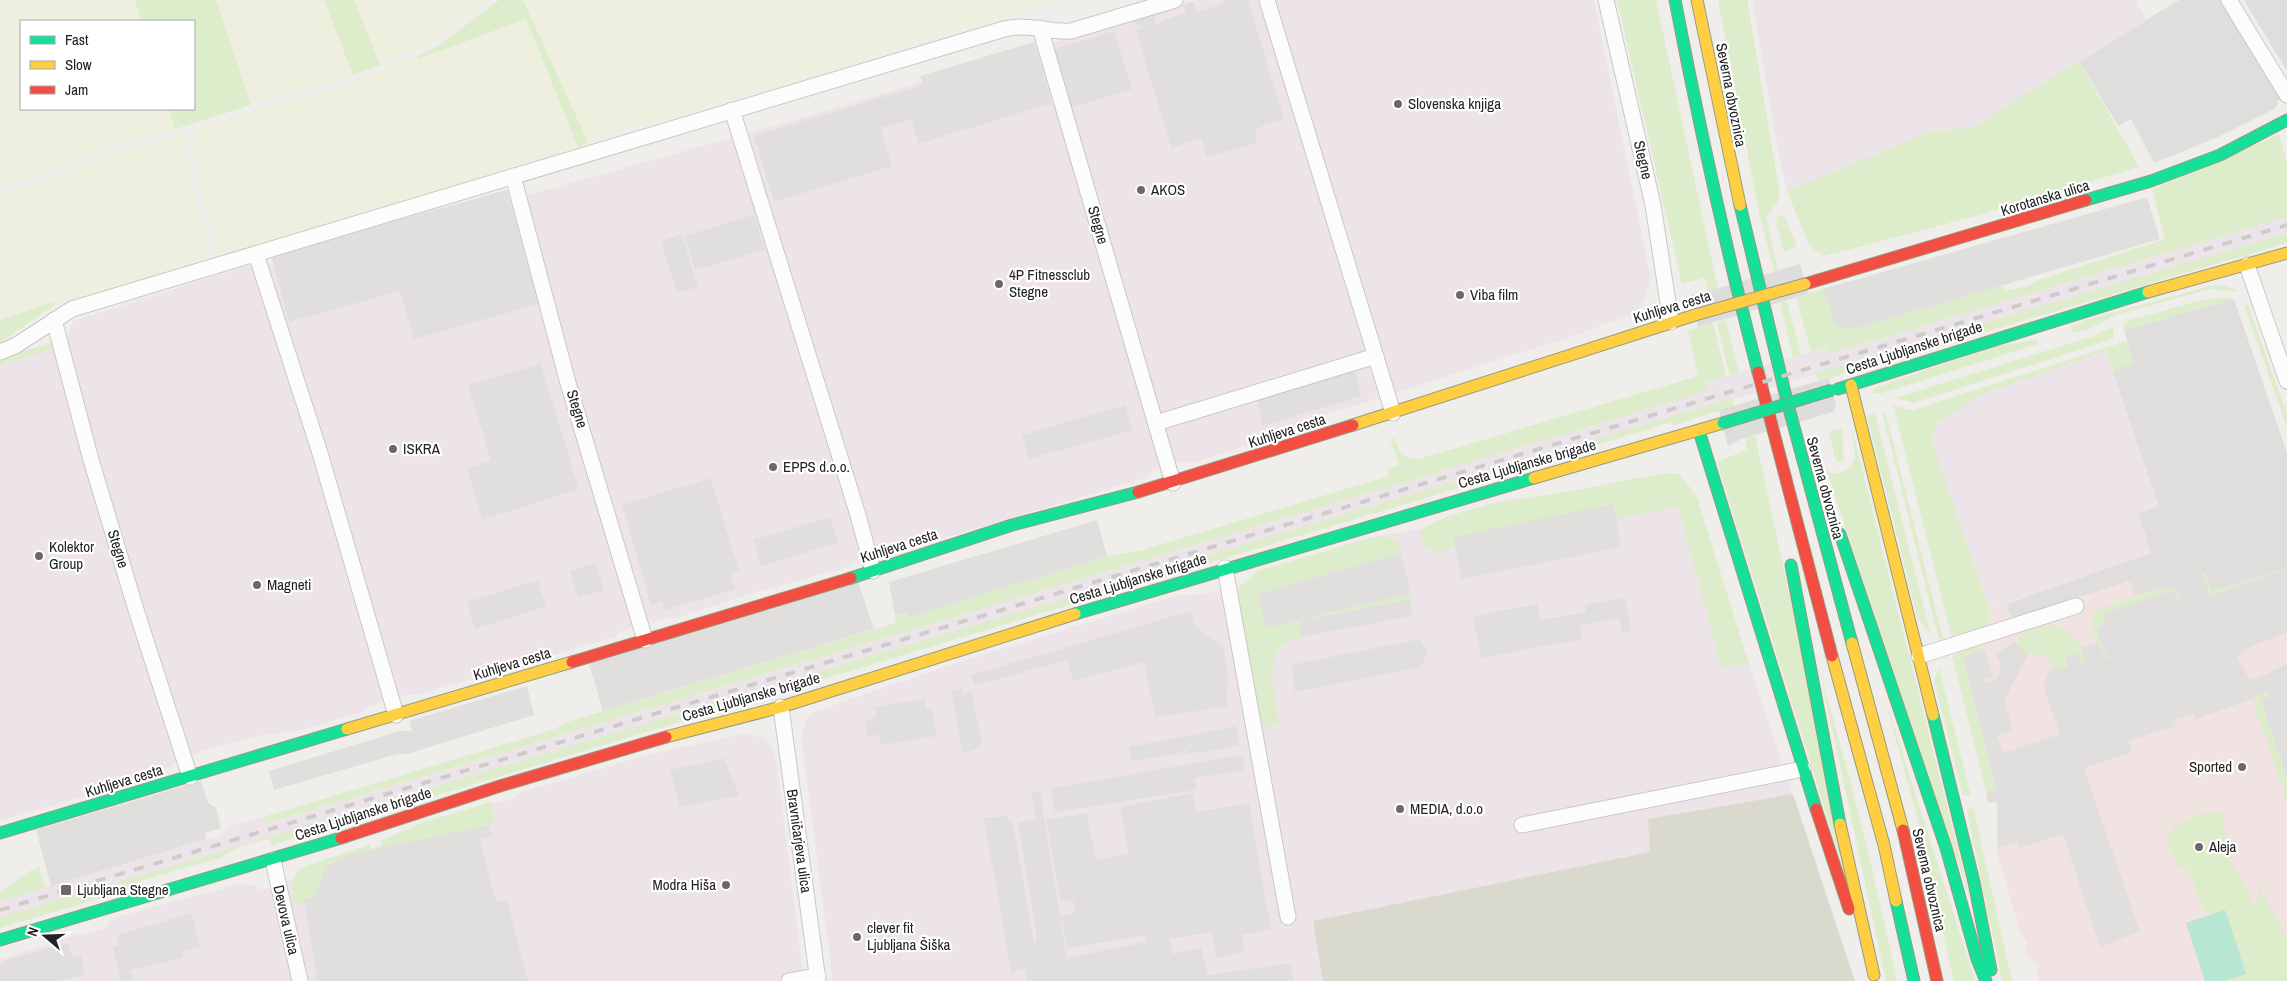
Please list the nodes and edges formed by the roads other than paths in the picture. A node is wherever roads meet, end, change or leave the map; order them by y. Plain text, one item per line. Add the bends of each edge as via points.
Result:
1 (1175, 0) edge
2 (1267, 0) edge
3 (1606, 0) edge
4 (1675, 0) edge
5 (1697, 0) edge
6 (2229, 0) edge
7 (1040, 28) junction
8 (2287, 95) edge
9 (732, 110) junction
10 (2287, 120) edge
11 (513, 176) junction
12 (2287, 253) edge
13 (256, 254) junction
14 (2247, 265) junction
15 (1805, 284) joint
16 (54, 320) junction
17 (1671, 322) junction
18 (0, 352) edge
19 (1376, 356) junction
20 (2287, 381) edge
21 (1851, 385) junction
22 (1393, 413) junction
23 (1156, 423) junction
24 (1699, 431) junction
25 (1797, 440) junction
26 (1776, 442) junction
27 (1821, 478) dead end
28 (1774, 481) dead end
29 (1173, 483) junction
30 (1836, 523) dead end
31 (1790, 558) dead end
32 (1225, 568) junction
33 (873, 571) junction
34 (2076, 606) dead end
35 (645, 640) junction
36 (1919, 656) junction
37 (781, 706) junction
38 (396, 714) junction
39 (1803, 770) junction
40 (190, 777) junction
41 (1522, 824) dead end
42 (0, 833) edge
43 (272, 860) junction
44 (1288, 917) dead end
45 (0, 940) edge
46 (818, 978) edge
47 (300, 981) edge
48 (789, 981) edge
49 (1914, 981) edge
50 (1937, 981) edge
51 (1986, 981) edge
52 (1992, 981) edge

1 - 7 street via 1071,31
2 - 19 street
3 - 17 street, Stegne via 1654,205
4 - 26 main road via 1732,273
5 - 25 main road, Severna obvoznica via 1741,213
6 - 8 street
7 - 9 street via 1024,25 1004,29
7 - 23 street, Stegne
9 - 11 street
9 - 33 street
10 - 15 main road, Korotanska ulica via 2220,154 2151,181
11 - 13 street
11 - 35 street, Stegne via 568,383
12 - 14 main road, Cesta Ljubljanske brigade
13 - 16 street via 72,309
13 - 38 street via 320,453
14 - 20 street
14 - 21 main road, Cesta Ljubljanske brigade via 1994,338
15 - 17 main road, Kuhljeva cesta, bridge
16 - 18 street
16 - 40 street, Stegne via 91,460
17 - 22 main road, Kuhljeva cesta
19 - 22 street
19 - 23 street
21 - 24 main road, Cesta Ljubljanske brigade, bridge
21 - 36 main road
22 - 29 main road, Kuhljeva cesta
23 - 29 street, Stegne
24 - 32 main road, Cesta Ljubljanske brigade
24 - 39 main road
25 - 27 main road
25 - 50 main road, Severna obvoznica via 1879,737
26 - 28 main road
26 - 49 main road via 1884,845
29 - 33 main road, Kuhljeva cesta via 1012,525
30 - 51 main road via 1946,848
31 - 39 main road via 1830,777 1874,975 1829,853
32 - 37 main road, Cesta Ljubljanske brigade
32 - 44 street
33 - 35 main road, Kuhljeva cesta
34 - 36 street
35 - 38 main road, Kuhljeva cesta
36 - 52 main road via 1974,882
37 - 43 main road, Cesta Ljubljanske brigade via 500,786
37 - 46 street, Bravničarjeva ulica
38 - 40 main road, Kuhljeva cesta
39 - 41 street
40 - 42 main road, Kuhljeva cesta
43 - 45 main road, Cesta Ljubljanske brigade
43 - 47 street, Devova ulica
46 - 48 street, Bravničarjeva ulica

